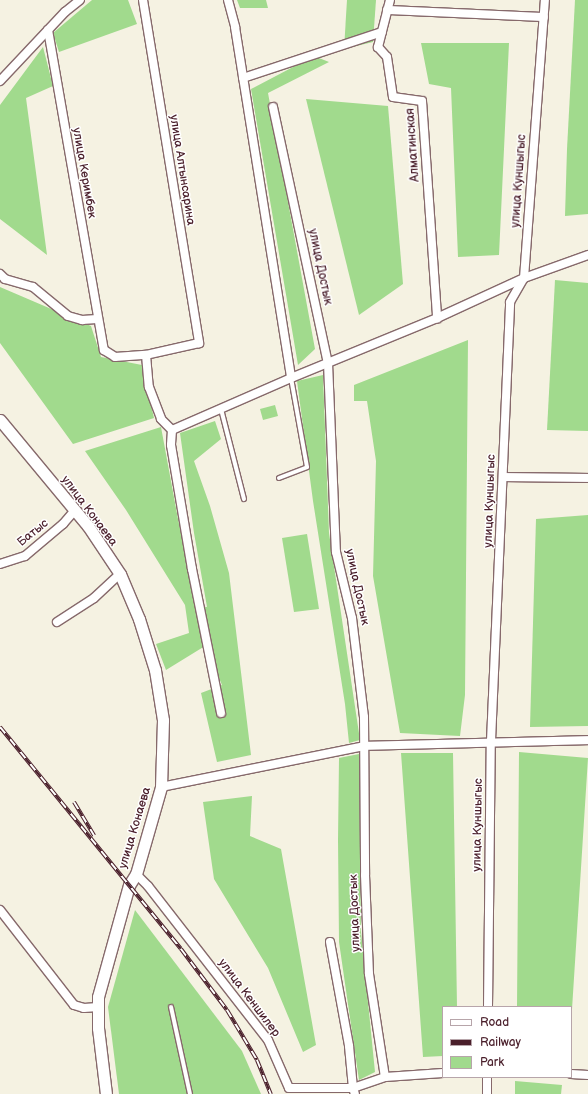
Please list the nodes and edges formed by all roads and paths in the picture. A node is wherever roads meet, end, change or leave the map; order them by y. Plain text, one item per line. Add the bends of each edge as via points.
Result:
1 (80, 0) edge
2 (143, 0) edge
3 (228, 0) edge
4 (390, 0) edge
5 (546, 0) edge
6 (387, 10) junction
7 (544, 17) junction
8 (48, 30) junction
9 (382, 32) junction
10 (243, 78) junction
11 (0, 81) edge
12 (273, 107) dead end
13 (588, 255) edge
14 (0, 274) edge
15 (524, 278) junction
16 (437, 318) junction
17 (97, 319) junction
18 (199, 343) joint
19 (146, 356) junction
20 (328, 363) junction
21 (291, 378) junction
22 (221, 409) junction
23 (0, 420) edge
24 (172, 430) junction
25 (504, 477) junction
26 (279, 478) dead end
27 (588, 478) edge
28 (244, 499) dead end
29 (75, 510) junction
30 (0, 564) edge
31 (120, 574) junction
32 (57, 622) dead end
33 (221, 713) dead end
34 (588, 740) edge
35 (492, 741) junction
36 (364, 746) junction
37 (161, 787) junction
38 (136, 874) junction
39 (0, 910) edge
40 (330, 942) dead end
41 (488, 1006) edge
42 (98, 1007) junction
43 (171, 1007) dead end
44 (442, 1073) edge
45 (572, 1074) edge
46 (588, 1075) edge
47 (386, 1077) junction
48 (488, 1078) edge
49 (354, 1091) edge
50 (106, 1094) edge
51 (190, 1094) edge
52 (487, 1094) edge

1 - 8 street
2 - 18 street, улица Алтынсарина
3 - 10 street
4 - 6 street, Алматинская
5 - 7 street, улица Куншыгыс
6 - 7 street
6 - 9 street, Алматинская
7 - 15 street, улица Куншыгыс
8 - 11 street
8 - 17 street, улица Керимбек
9 - 10 street
9 - 16 street, Алматинская via 378,47 386,57 393,97 422,101
10 - 21 street
12 - 20 street, улица Достык
13 - 15 street
14 - 17 street via 5,279 33,287 68,316 82,320
15 - 16 street
15 - 25 street, улица Куншыгыс via 510,302
16 - 20 street
17 - 19 street, улица Керимбек via 104,350 115,357
18 - 19 street, улица Керимбек
19 - 24 street via 149,387 162,419
20 - 21 street
20 - 36 street, улица Достык via 336,552 352,618 364,717
21 - 22 street
21 - 26 lane via 307,467
22 - 24 street
22 - 28 lane
23 - 29 main road, улица Конаева
24 - 33 street via 171,445 192,569
25 - 27 street
25 - 35 street, улица Куншыгыс
29 - 30 street, Батыс via 64,524 25,556
29 - 31 main road, улица Конаева
31 - 32 street via 94,598
31 - 37 main road, улица Конаева via 156,670 163,720
34 - 35 street
35 - 36 street
35 - 41 street, улица Куншыгыс
36 - 37 street
36 - 47 street, улица Достык via 369,974
37 - 38 main road, улица Конаева
38 - 42 main road, улица Конаева via 128,885 106,963
38 - 49 street, улица Кеншилер via 268,1040 288,1088
39 - 42 street via 74,1005 84,1008
40 - 49 street via 349,1046
42 - 50 main road, улица Конаева
43 - 51 lane
44 - 47 street
45 - 46 street
47 - 49 street
48 - 52 street

